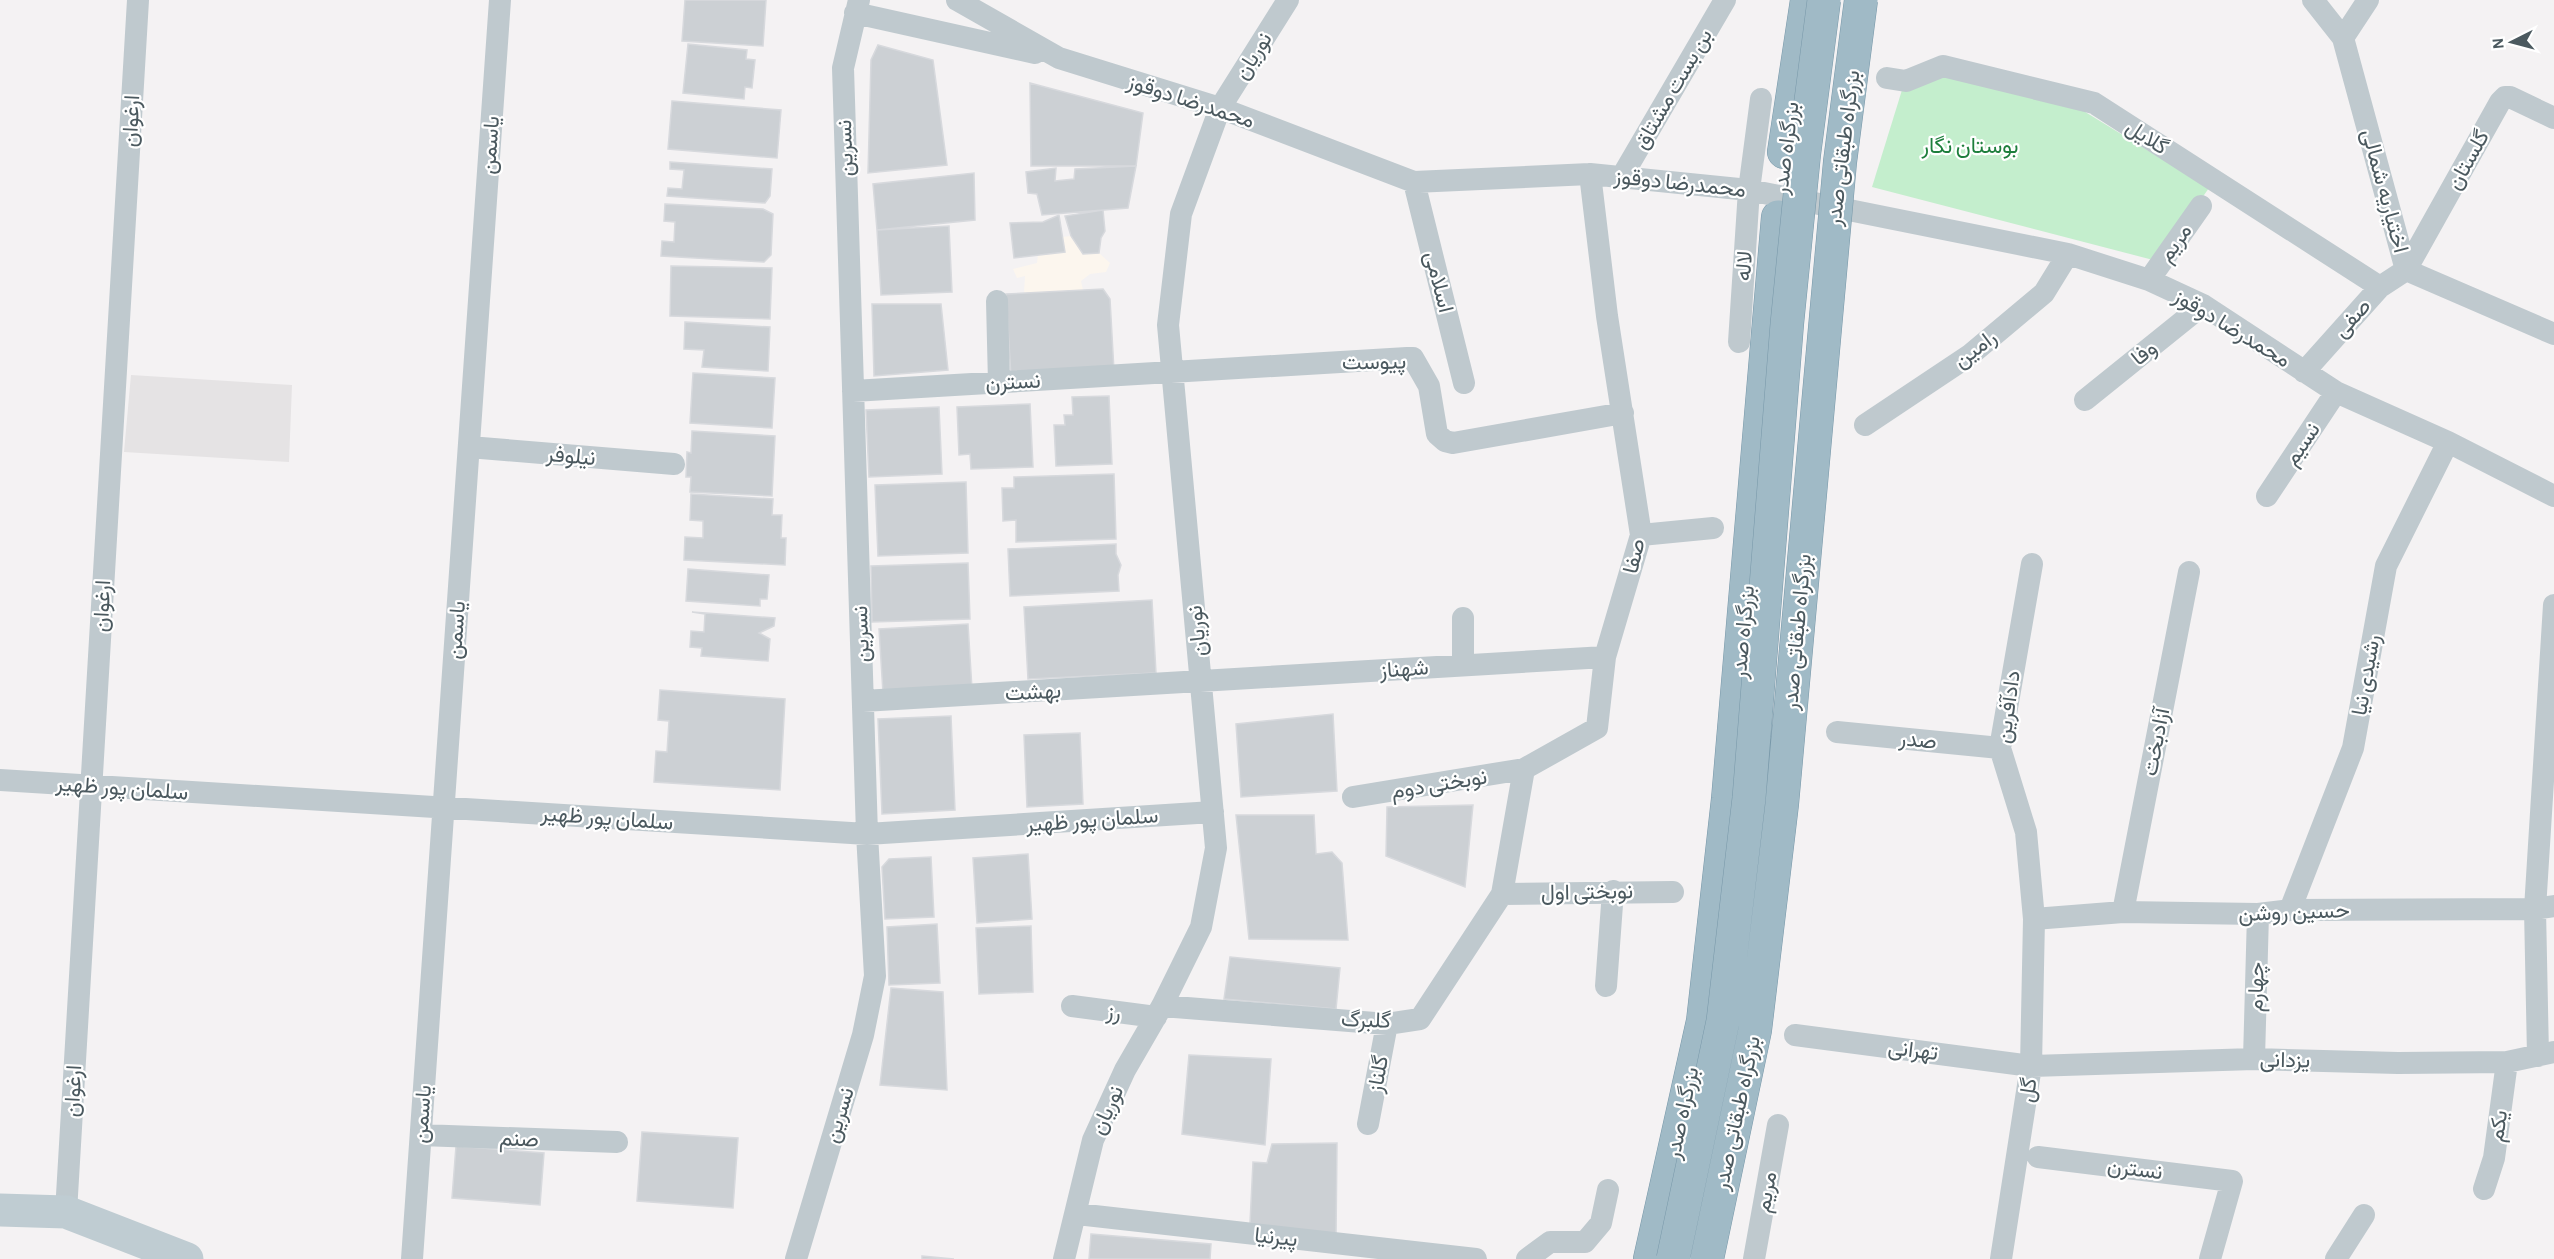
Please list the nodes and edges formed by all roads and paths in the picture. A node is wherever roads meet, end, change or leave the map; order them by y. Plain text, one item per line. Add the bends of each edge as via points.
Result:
1 (138, 0) edge
2 (500, 0) edge
3 (957, 0) edge
4 (1288, 0) edge
5 (1725, 0) edge
6 (1807, 0) edge
7 (1824, 0) edge
8 (1861, 0) edge
9 (1867, 0) edge
10 (2313, 0) edge
11 (2368, 0) edge
12 (857, 6) edge
13 (2343, 38) junction
14 (1059, 58) junction
15 (1887, 78) dead end
16 (1761, 99) dead end
17 (1220, 108) junction
18 (2554, 118) edge
19 (1590, 174) junction
20 (1622, 178) junction
21 (1414, 182) junction
22 (1749, 190) junction
23 (2201, 206) dead end
24 (2068, 254) junction
25 (2406, 270) junction
26 (2148, 280) junction
27 (2380, 287) junction
28 (996, 301) dead end
29 (2203, 305) junction
30 (2554, 334) edge
31 (1738, 342) dead end
32 (2304, 372) junction
33 (1173, 373) junction
34 (999, 382) junction
35 (1464, 382) dead end
36 (853, 391) junction
37 (2336, 392) junction
38 (2085, 400) dead end
39 (1623, 413) junction
40 (1865, 425) dead end
41 (2448, 442) junction
42 (469, 447) junction
43 (674, 464) dead end
44 (2267, 496) dead end
45 (2554, 496) edge
46 (1713, 528) dead end
47 (1641, 535) junction
48 (2032, 564) dead end
49 (2189, 572) dead end
50 (2554, 605) edge
51 (1463, 618) dead end
52 (1605, 657) junction
53 (1463, 665) junction
54 (1202, 682) junction
55 (863, 701) junction
56 (1837, 732) dead end
57 (2000, 748) junction
58 (1524, 769) junction
59 (0, 780) edge
60 (92, 786) junction
61 (1353, 797) dead end
62 (444, 808) junction
63 (1213, 812) junction
64 (867, 834) junction
65 (1613, 891) junction
66 (1673, 892) dead end
67 (1502, 894) junction
68 (2545, 907) edge
69 (2290, 910) junction
70 (2122, 912) junction
71 (2258, 914) junction
72 (2034, 919) junction
73 (1606, 986) dead end
74 (1072, 1006) dead end
75 (1159, 1012) junction
76 (1387, 1023) junction
77 (1795, 1035) dead end
78 (2546, 1054) edge
79 (2254, 1059) junction
80 (2507, 1062) junction
81 (2031, 1066) junction
82 (1368, 1124) dead end
83 (1778, 1125) dead end
84 (421, 1135) junction
85 (617, 1142) dead end
86 (2038, 1158) dead end
87 (2484, 1189) dead end
88 (1608, 1190) dead end
89 (0, 1210) edge
90 (66, 1212) junction
91 (1077, 1214) junction
92 (2364, 1215) dead end
93 (143, 1251) edge
94 (187, 1259) edge
95 (412, 1259) edge
96 (796, 1259) edge
97 (1064, 1259) edge
98 (1476, 1259) edge
99 (1527, 1259) edge
100 (1650, 1259) edge
101 (1673, 1259) edge
102 (1707, 1259) edge
103 (1712, 1259) edge
104 (1754, 1259) edge
105 (2001, 1259) edge
106 (2210, 1259) edge
107 (2336, 1259) edge

1 - 60 street, ارغوان
2 - 42 street, یاسمن
3 - 14 street, محمدرضا دوقوز
4 - 17 street, نوریان
5 - 20 street, بن بست مشتاق
6 - 100 highway, بزرگراه صدر via 1784,152 1728,799 1703,1021
7 - 101 highway, بزرگراه طبقاتی صدر, bridge via 1787,324 1749,798 1726,998
8 - 102 highway, بزرگراه طبقاتی صدر, bridge via 1839,162 1782,804 1755,1030
9 - 103 highway via 1846,162 1786,804 1759,1031
10 - 13 street, اختیاریه شمالی
11 - 13 street
12 - 14 street
12 - 36 street, نسرین via 843,68
13 - 25 street, اختیاریه شمالی
14 - 17 street, محمدرضا دوقوز
15 - 27 street, گلایل via 1906,81 1943,66 2094,103
16 - 22 street, لاله
17 - 21 street, محمدرضا دوقوز
17 - 33 street, نوریان via 1181,214 1168,325
18 - 25 street, گلستان via 2510,97 2500,102
19 - 20 street, محمدرضا دوقوز
19 - 21 street, محمدرضا دوقوز
19 - 39 street, صفا via 1606,316
20 - 22 street, محمدرضا دوقوز
21 - 35 street, اسلامی
22 - 24 street, محمدرضا دوقوز
22 - 31 street, لاله
23 - 26 street, مریم
24 - 26 street, محمدرضا دوقوز
24 - 40 street, رامین via 2044,293 1971,355
25 - 27 street, صفی
25 - 30 street, اختیاریه شمالی
26 - 29 street, محمدرضا دوقوز
27 - 32 street, صفی
28 - 34 street
29 - 32 street, محمدرضا دوقوز
29 - 38 street, وفا
32 - 37 street, محمدرضا دوقوز
33 - 34 street, نسترن
33 - 39 street, پیوست via 1413,358 1429,386 1437,434 1453,442
33 - 54 street, نوریان
34 - 36 street, نسترن
36 - 55 street, نسرین
37 - 41 street, محمدرضا دوقوز
37 - 44 street, نسیم
39 - 47 street, صفا
41 - 45 street, محمدرضا دوقوز
41 - 69 street, رشیدی نیا via 2386,566 2353,748
42 - 43 street, نیلوفر
42 - 62 street, یاسمن
46 - 47 street
47 - 52 street, صفا
48 - 57 street, دادآفرین
49 - 70 street, آزادبخت
50 - 68 street
51 - 53 street
52 - 53 street, شهناز
52 - 58 street, صفا via 1597,728
53 - 54 street, شهناز
54 - 55 street, بهشت
54 - 63 street, نوریان
55 - 64 street, نسرین
56 - 57 street, صدر
57 - 72 street, دادآفرین via 2026,832
58 - 61 street, نوبختی دوم
58 - 67 street
59 - 60 street, سلمان پور ظهیر
60 - 62 street, سلمان پور ظهیر
60 - 90 street, ارغوان
62 - 64 street, سلمان پور ظهیر
62 - 84 street, یاسمن
63 - 64 street, سلمان پور ظهیر
63 - 75 street, نوریان via 1216,848 1201,927
64 - 96 street, نسرین via 875,976 863,1035
65 - 66 street, نوبختی اول
65 - 67 street, نوبختی اول
65 - 73 street
67 - 76 street, گلبرگ via 1420,1018
68 - 69 street, حسین روشن
68 - 78 street
69 - 71 street, حسین روشن
70 - 71 street, حسین روشن
70 - 72 street, حسین روشن
71 - 79 street, چهارم
72 - 81 street, گل
74 - 75 street, رز
75 - 76 street, گلبرگ
75 - 91 street, نوریان via 1125,1070 1093,1140
76 - 82 street, گلناز
77 - 81 street, تهرانی
78 - 80 street, یزدانی
79 - 80 street, یزدانی
79 - 81 street, یزدانی
80 - 87 street, یکم via 2494,1158
81 - 105 street, گل
83 - 104 street, مریم
84 - 85 street, صنم
84 - 95 street, یاسمن
86 - 106 street, نسترن via 2232,1180
88 - 99 street via 1601,1223 1585,1242 1550,1242
89 - 90 main road
90 - 93 main road
91 - 97 street, نوریان
91 - 98 street, پیرنیا
92 - 107 street
93 - 94 main road

